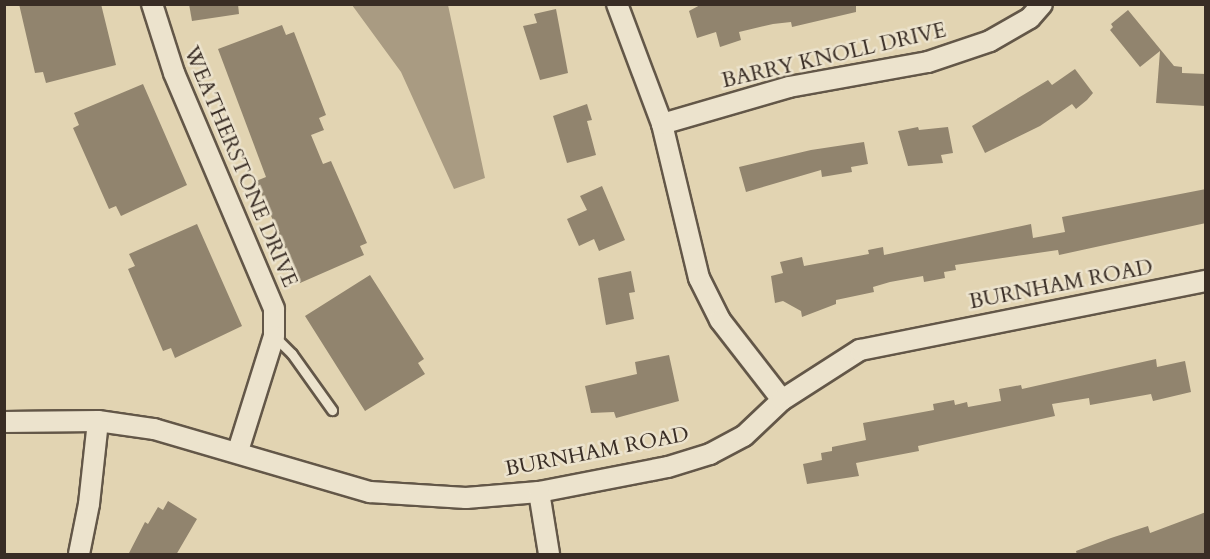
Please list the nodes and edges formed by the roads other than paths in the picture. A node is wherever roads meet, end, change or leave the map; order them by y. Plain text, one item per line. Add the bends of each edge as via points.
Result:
1 (152, 4) edge
2 (617, 4) edge
3 (1042, 4) edge
4 (662, 124) junction
5 (1206, 281) edge
6 (274, 336) junction
7 (782, 400) junction
8 (332, 410) dead end
9 (98, 421) junction
10 (4, 422) edge
11 (238, 451) junction
12 (539, 492) junction
13 (79, 555) edge
14 (549, 555) edge

1 - 6 street, WEATHERSTONE DRIVE via 174,73 274,309
2 - 4 street
3 - 4 street, BARRY KNOLL DRIVE via 1029,18 990,40 928,62 789,87
4 - 7 street via 699,278 720,320
5 - 7 street, BURNHAM ROAD via 860,350
6 - 8 lane via 292,354
6 - 11 street, WEATHERSTONE DRIVE
7 - 12 street, BURNHAM ROAD via 744,436 710,454 668,467
9 - 10 street, BURNHAM ROAD
9 - 11 street, BURNHAM ROAD via 154,429
9 - 13 street
11 - 12 street, BURNHAM ROAD via 314,478 370,492 466,498
12 - 14 street

